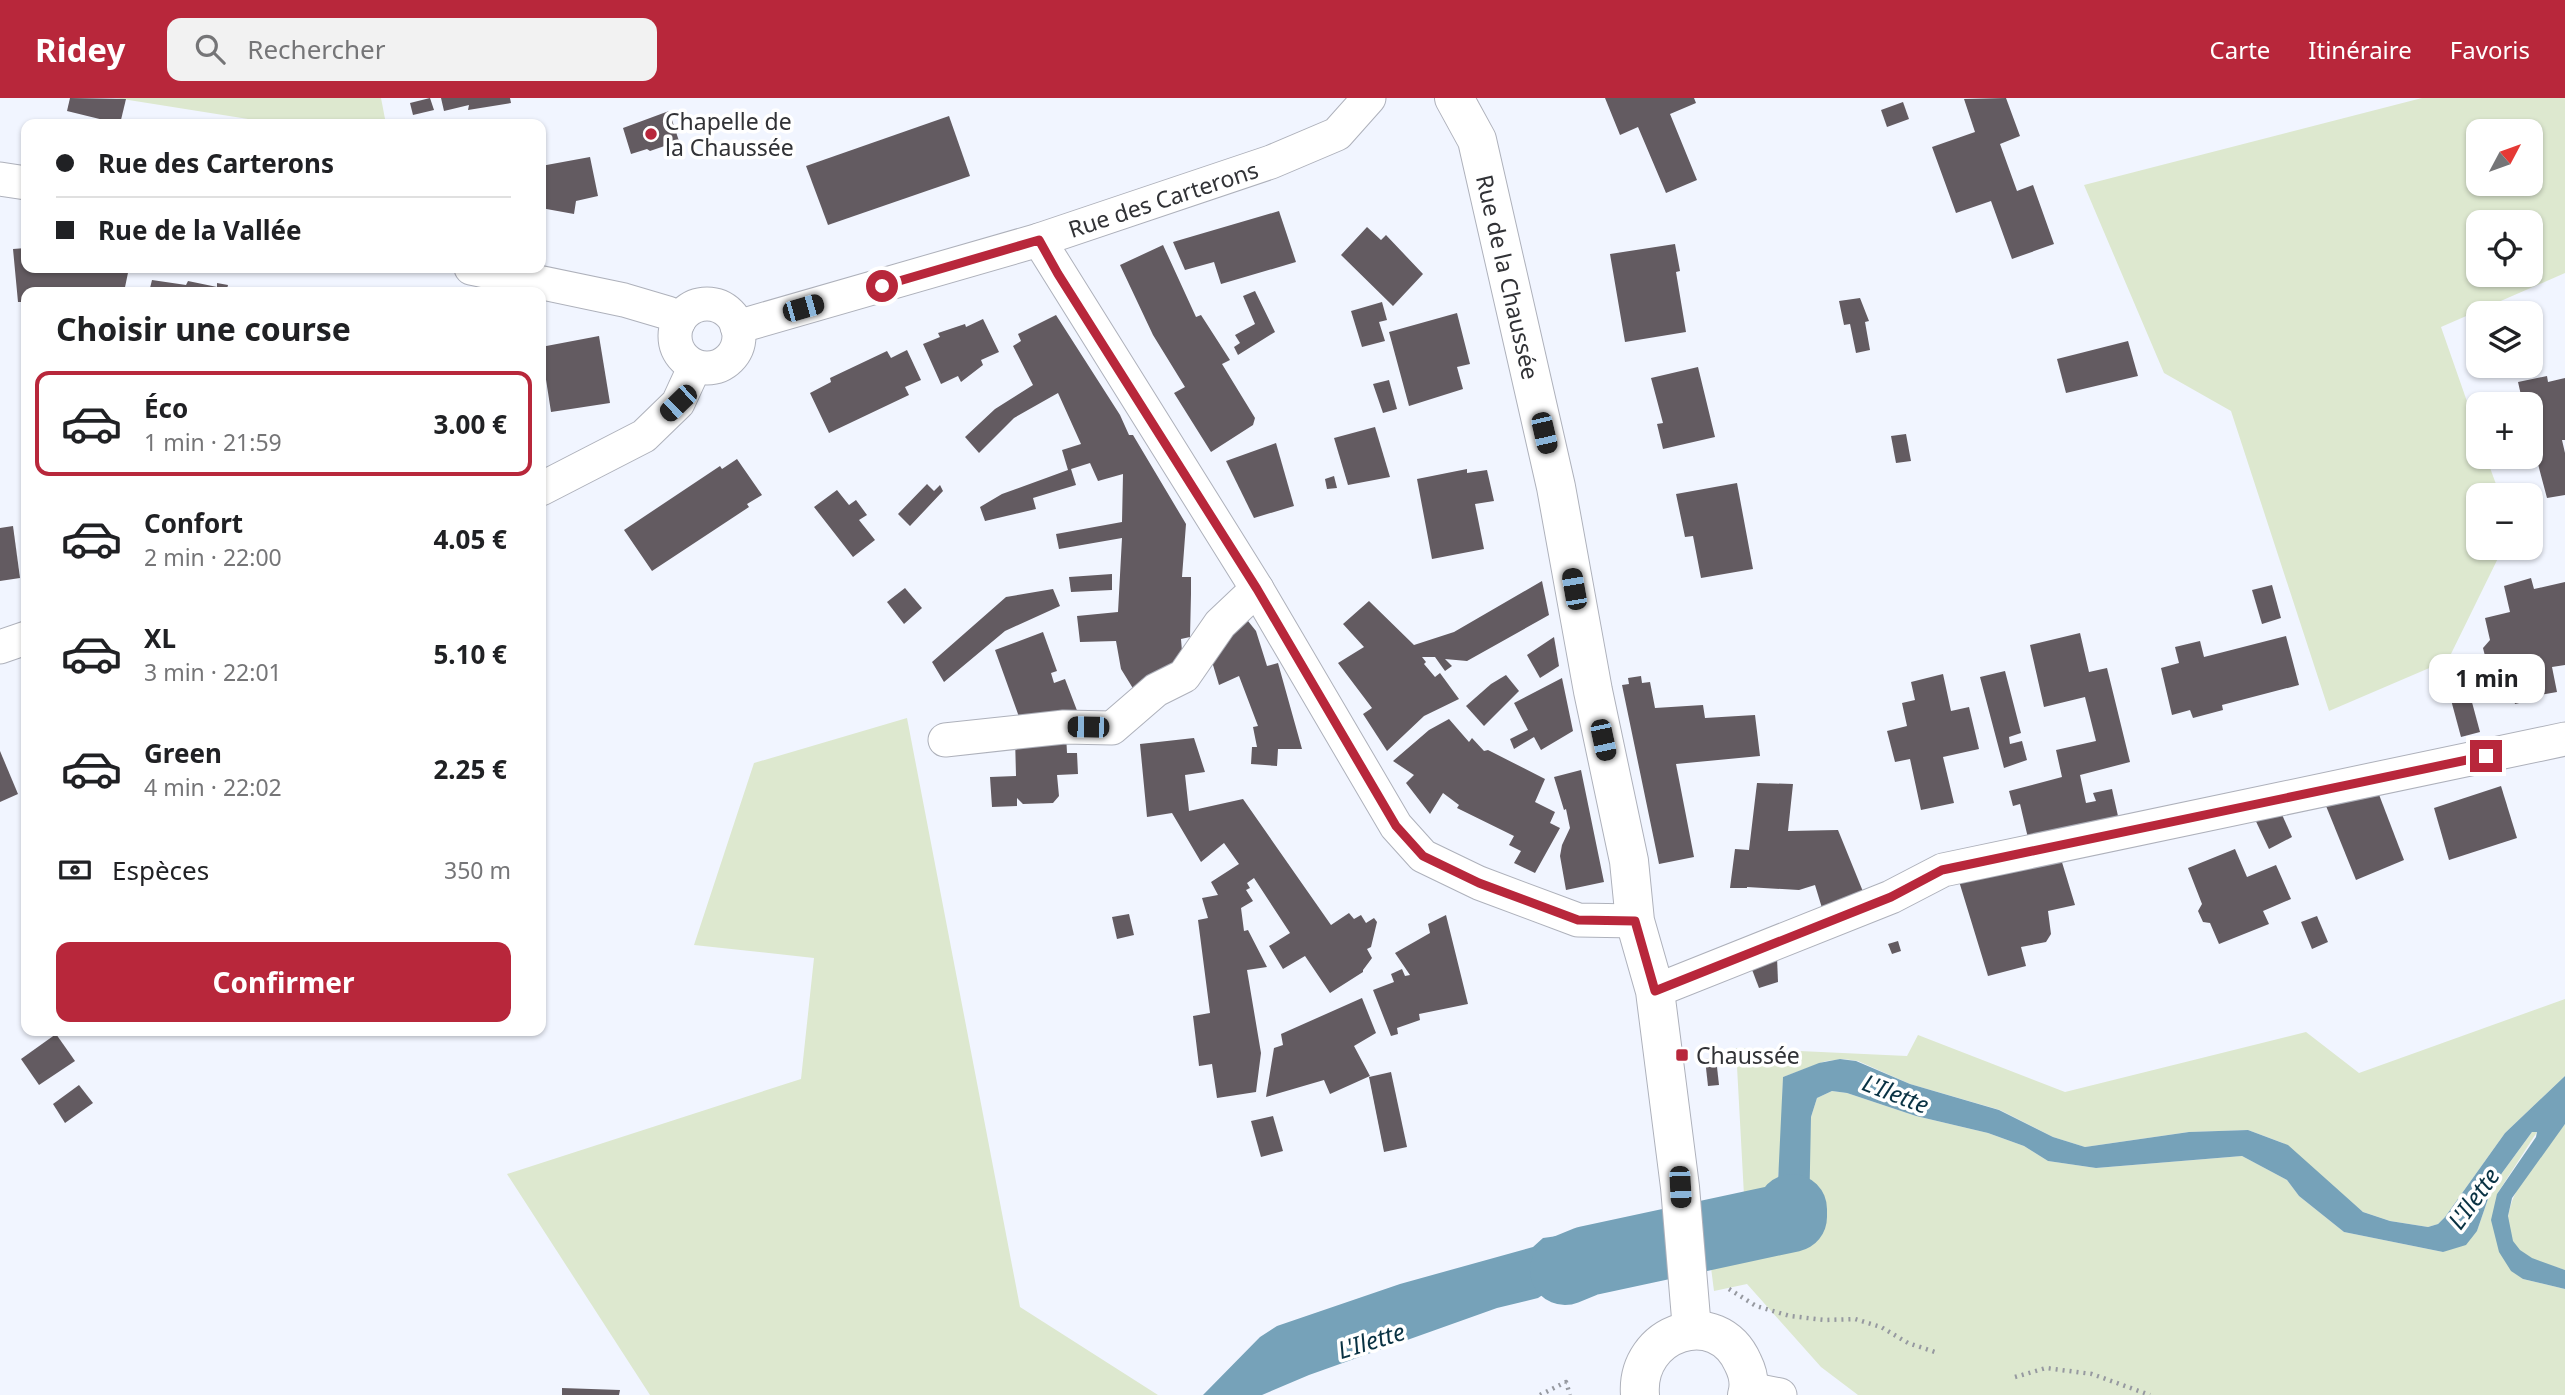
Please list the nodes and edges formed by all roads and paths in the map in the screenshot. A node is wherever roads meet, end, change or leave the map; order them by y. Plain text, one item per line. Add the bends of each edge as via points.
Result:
1 (1369, 98) edge
2 (1454, 98) edge
3 (0, 179) edge
4 (21, 182) edge
5 (1039, 240) junction
6 (495, 273) edge
7 (679, 321) junction
8 (737, 327) junction
9 (695, 366) junction
10 (546, 486) edge
11 (1257, 589) junction
12 (21, 640) edge
13 (0, 647) edge
14 (2565, 739) edge
15 (945, 740) dead end
16 (1635, 921) junction
17 (1655, 991) junction
18 (1687, 1273) junction
19 (1692, 1330) junction
20 (1938, 1353) dead end
21 (2015, 1377) dead end
22 (1759, 1393) edge
23 (1540, 1395) edge
24 (1570, 1395) edge
25 (1640, 1395) edge
26 (2150, 1395) edge

1 - 5 street, Rue des Carterons via 1337,134 1271,162
2 - 16 street, Rue de la Chaussée via 1477,140 1556,487 1629,860
3 - 4 street
5 - 8 street, Rue des Carterons
5 - 11 street
6 - 7 street via 624,300 668,313
7 - 8 street via 705,304 725,310
7 - 9 street via 678,352
8 - 9 street via 732,356 715,368
9 - 10 street via 678,403 643,436
11 - 15 street via 1220,624 1184,676 1156,690 1112,728 1064,727
11 - 16 street via 1396,826 1423,856 1479,883 1578,920
12 - 13 street
14 - 17 street via 1942,870 1891,897
16 - 17 street, Rue de la Chaussée
17 - 18 street, Rue de la Chaussée
18 - 19 street, Rue de la Chaussée
18 - 20 path via 1713,1281 1756,1306 1790,1316 1855,1319
19 - 22 street via 1727,1341
19 - 25 street via 1658,1344 1640,1375
21 - 26 path via 2046,1368 2092,1374
23 - 24 path via 1566,1382

